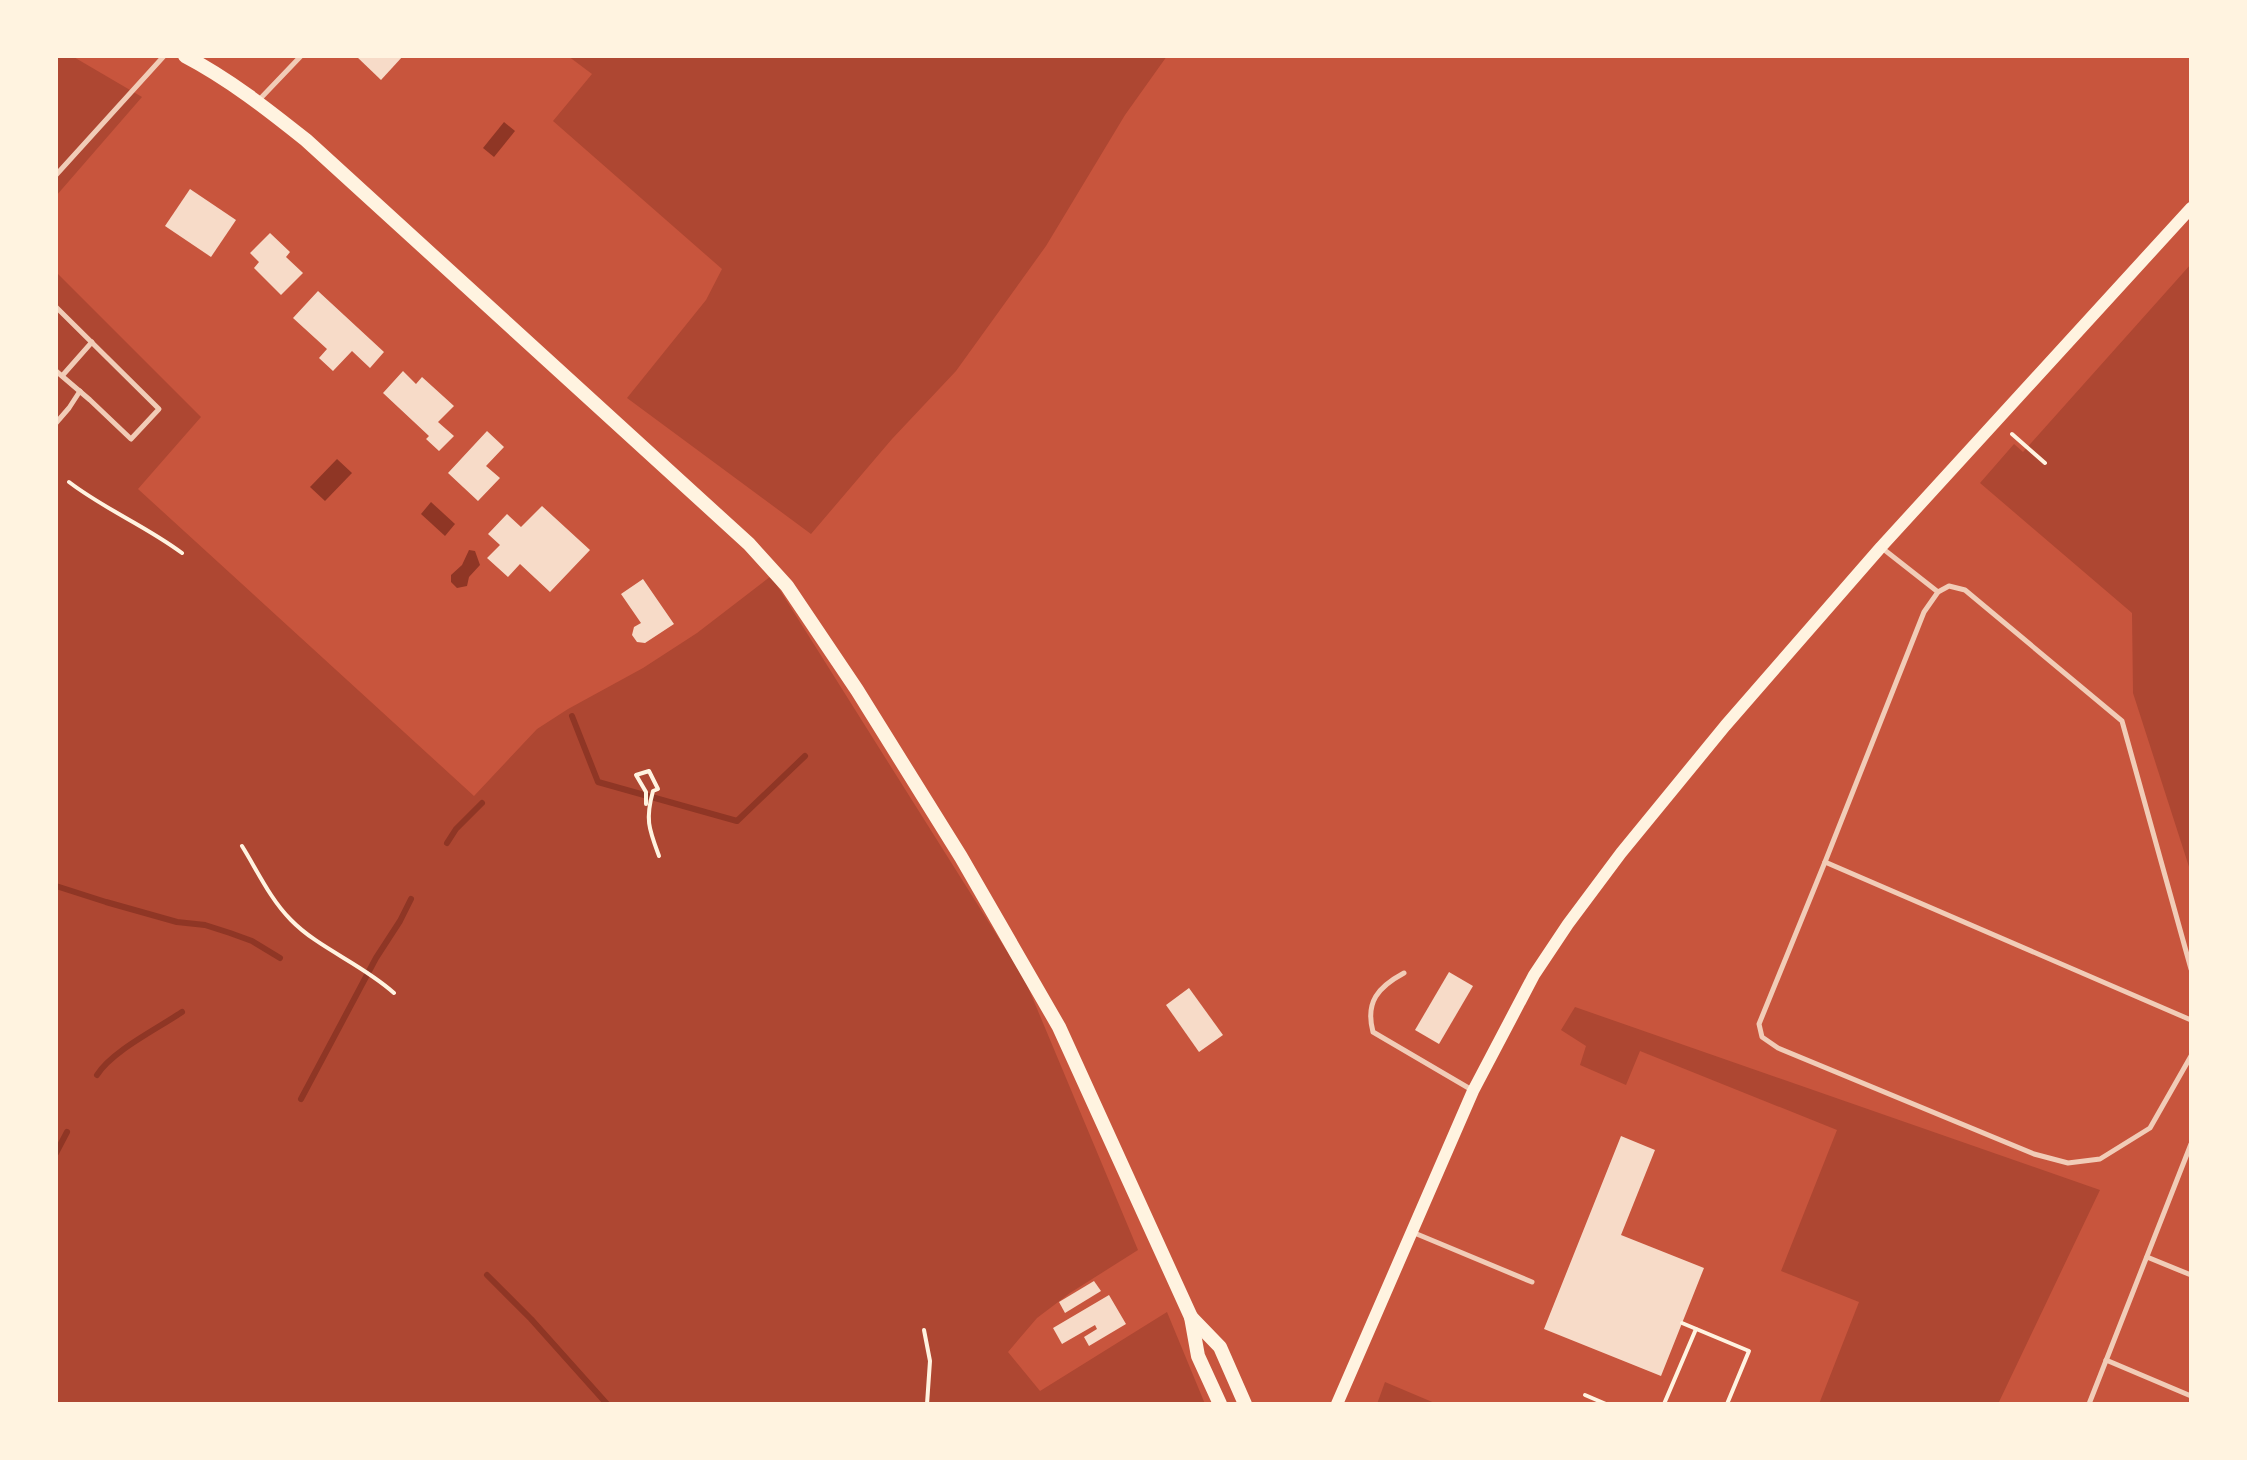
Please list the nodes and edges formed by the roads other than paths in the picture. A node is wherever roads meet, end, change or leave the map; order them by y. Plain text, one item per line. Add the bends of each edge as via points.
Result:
1 (164, 56) edge
2 (185, 56) edge
3 (301, 56) edge
4 (258, 102) junction
5 (56, 175) edge
6 (2191, 208) edge
7 (56, 307) edge
8 (92, 342) junction
9 (56, 371) edge
10 (62, 376) junction
11 (80, 391) junction
12 (56, 423) edge
13 (1881, 547) junction
14 (1938, 592) junction
15 (1825, 862) junction
16 (2191, 969) edge
17 (1404, 973) dead end
18 (2191, 1020) edge
19 (2191, 1056) edge
20 (1473, 1091) junction
21 (2191, 1144) edge
22 (1411, 1231) junction
23 (2147, 1257) junction
24 (2191, 1275) edge
25 (1532, 1282) dead end
26 (1191, 1317) junction
27 (2106, 1360) junction
28 (2191, 1396) edge
29 (1220, 1404) edge
30 (1246, 1404) edge
31 (1337, 1404) edge
32 (2089, 1404) edge

1 - 5 lane
2 - 4 main road
3 - 4 lane
4 - 26 main road via 714,511 787,586 953,844 1059,1027
6 - 13 main road
7 - 8 lane
8 - 10 lane
8 - 11 lane via 159,409 131,439
9 - 10 lane
10 - 11 lane
11 - 12 lane
13 - 14 lane
13 - 20 main road via 1603,876 1534,975
14 - 15 lane via 1924,612
14 - 16 lane via 1949,586 1965,590 2122,721
15 - 18 lane
15 - 19 lane via 1759,1024 1762,1037 1778,1048 2034,1154 2068,1163 2100,1159 2150,1128
17 - 20 lane via 1377,994 1370,1010 1373,1032
20 - 22 main road
21 - 23 lane
22 - 25 lane
22 - 31 main road
23 - 24 lane
23 - 27 lane
26 - 29 main road via 1198,1356
26 - 30 main road via 1220,1347
27 - 28 lane
27 - 32 lane

